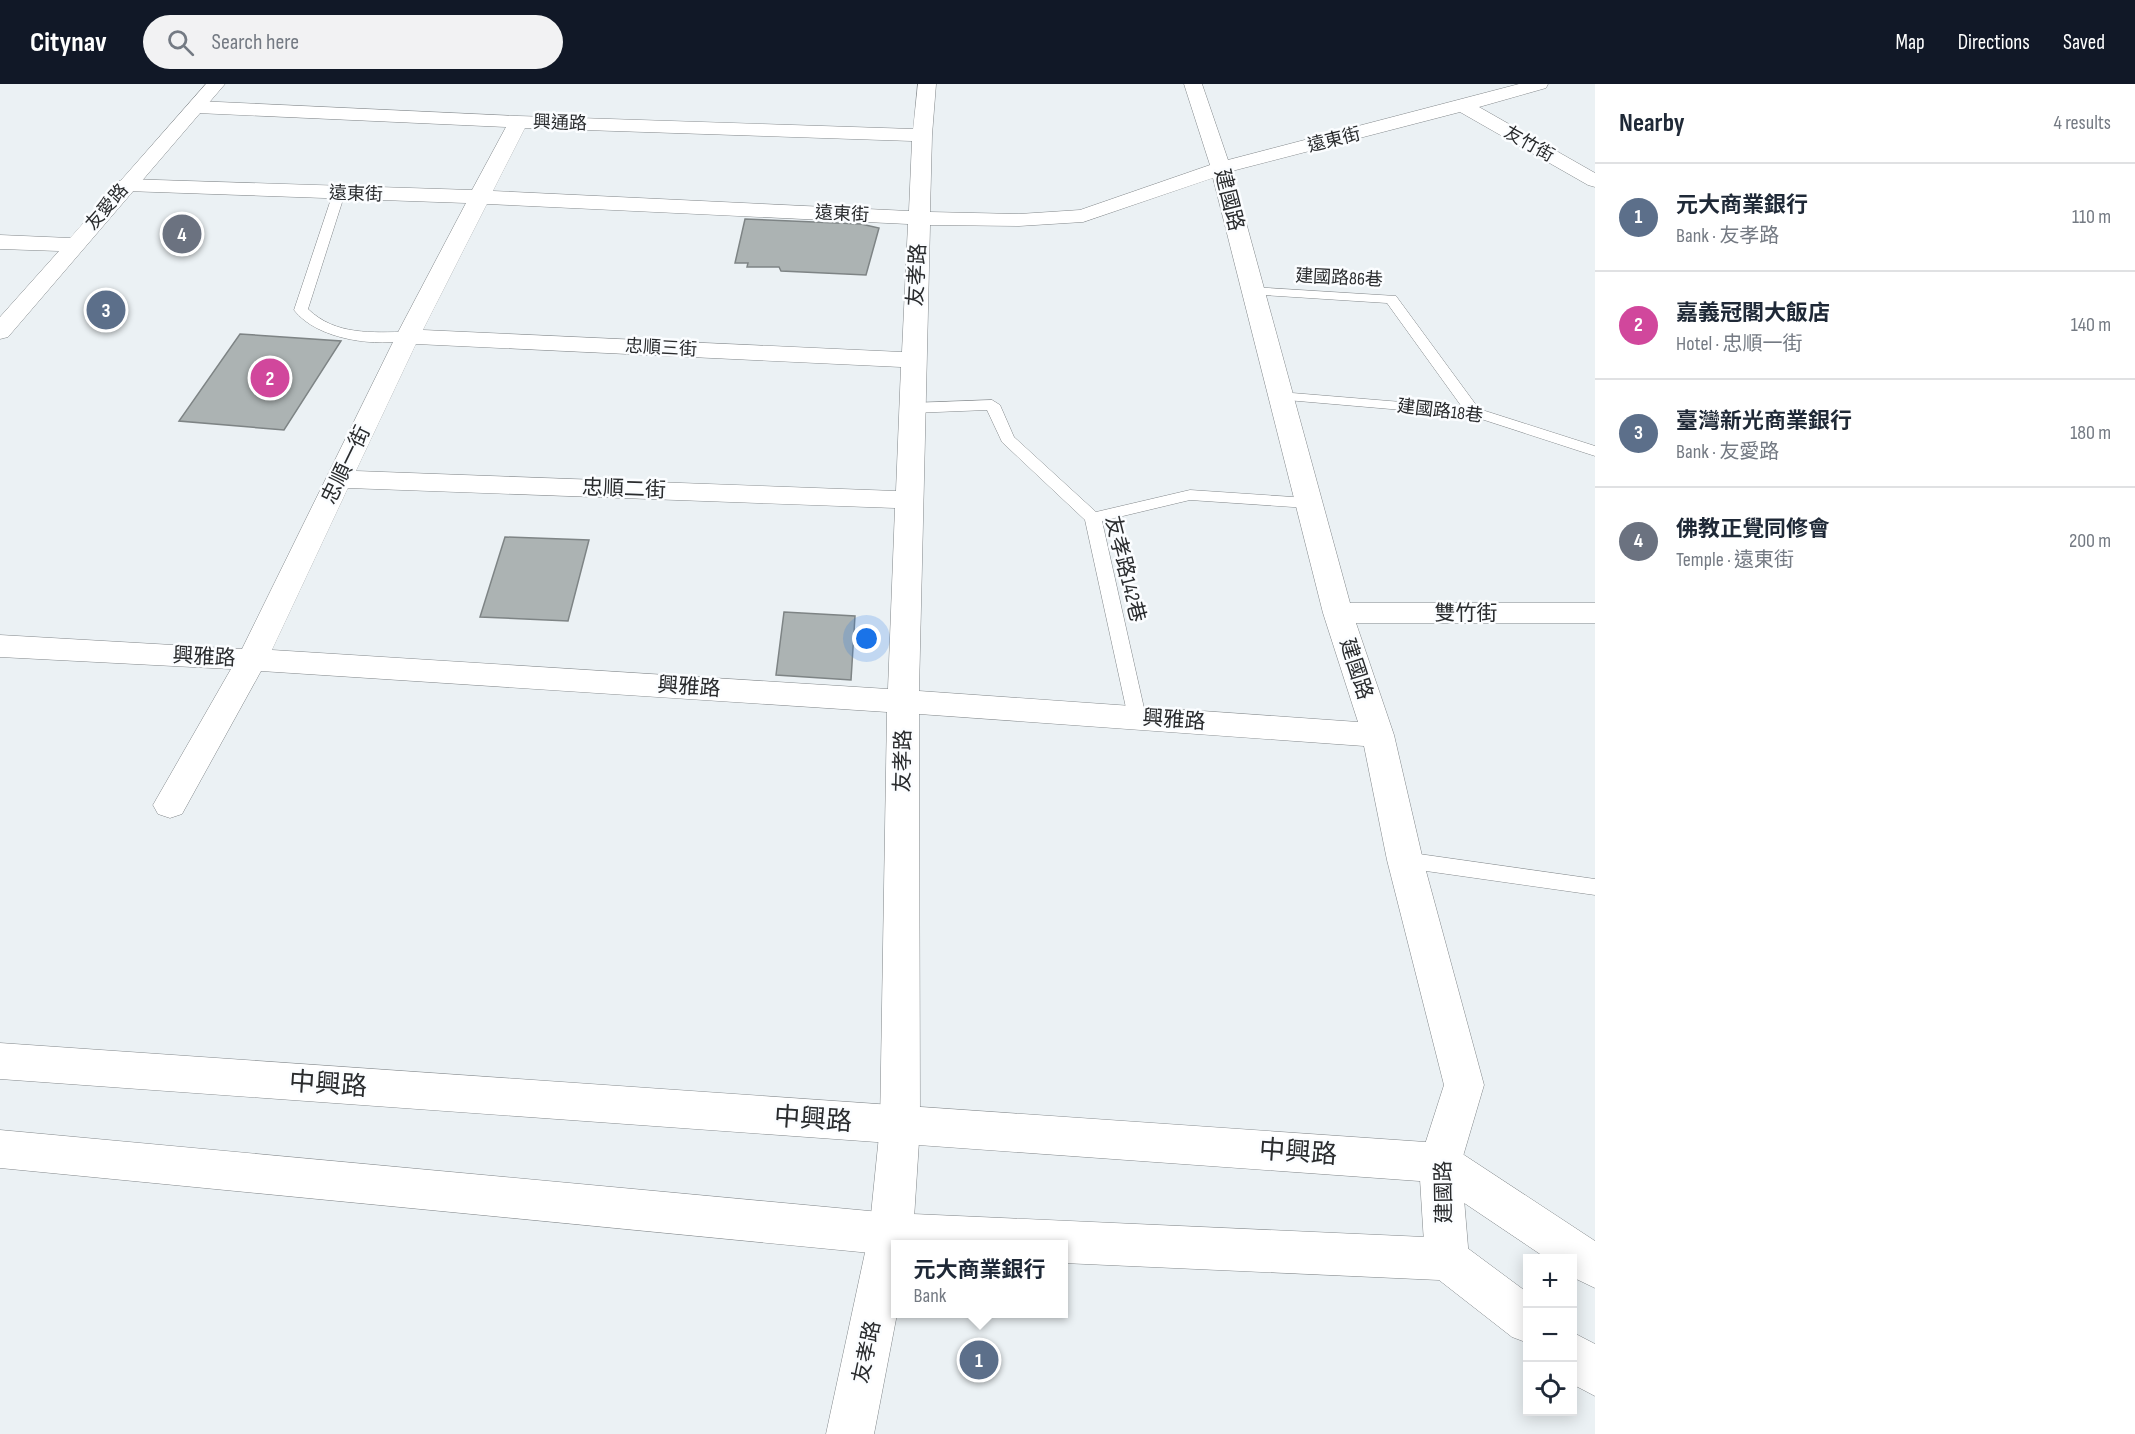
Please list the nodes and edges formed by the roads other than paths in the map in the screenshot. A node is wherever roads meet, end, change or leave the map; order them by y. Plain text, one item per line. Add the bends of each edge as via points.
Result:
1 (216, 84) edge
2 (927, 84) edge
3 (1194, 84) edge
4 (1539, 84) edge
5 (1463, 106) junction
6 (197, 107) junction
7 (518, 122) junction
8 (922, 135) junction
9 (1221, 168) junction
10 (1595, 181) edge
11 (126, 185) junction
12 (339, 193) junction
13 (481, 197) junction
14 (920, 218) junction
15 (0, 242) edge
16 (74, 245) junction
17 (1252, 291) junction
18 (0, 332) edge
19 (408, 336) junction
20 (914, 360) junction
21 (1280, 396) junction
22 (912, 408) junction
23 (1474, 412) junction
24 (1595, 451) edge
25 (339, 478) junction
26 (910, 500) junction
27 (1308, 503) junction
28 (1093, 518) junction
29 (1338, 613) junction
30 (1595, 613) edge
31 (0, 646) edge
32 (252, 659) junction
33 (903, 700) junction
34 (1137, 717) junction
35 (1378, 735) junction
36 (170, 805) dead end
37 (1405, 860) junction
38 (1595, 887) edge
39 (0, 1061) edge
40 (900, 1126) junction
41 (0, 1149) edge
42 (1440, 1162) junction
43 (891, 1234) junction
44 (1024, 1240) edge
45 (1068, 1242) edge
46 (1447, 1259) junction
47 (1595, 1266) edge
48 (1523, 1318) edge
49 (1577, 1359) edge
50 (1595, 1373) edge
51 (850, 1434) edge

1 - 6 street, 友愛路
2 - 8 street, 友孝路
3 - 9 street, 建國路
4 - 5 street, 遠東街
5 - 9 street, 遠東街
5 - 10 street, 友竹街
6 - 7 street, 興通路
6 - 11 street, 友愛路
7 - 8 street, 興通路
7 - 13 street, 忠順一街
8 - 14 street, 友孝路
9 - 14 street, 遠東街 via 1083,216 1019,220
9 - 17 street, 建國路
11 - 12 street, 遠東街
11 - 16 street, 友愛路
12 - 13 street, 遠東街
12 - 19 lane via 301,310 311,323 344,336
13 - 14 street, 遠東街
13 - 19 street, 忠順一街
14 - 20 street, 友孝路
15 - 16 street
16 - 18 street, 友愛路
17 - 21 street, 建國路
17 - 23 lane, 建國路86巷 via 1391,299
19 - 20 street, 忠順三街
19 - 25 street, 忠順一街
20 - 22 street, 友孝路
21 - 23 lane, 建國路18巷
21 - 27 street, 建國路
22 - 26 street, 友孝路
22 - 28 lane, 友孝路142巷 via 992,405 1007,440
23 - 24 lane, 建國路18巷
25 - 26 street, 忠順二街
25 - 32 street, 忠順一街
26 - 33 street, 友孝路
27 - 28 lane via 1190,495
27 - 29 street, 建國路
28 - 34 lane, 友孝路142巷
29 - 30 street, 雙竹街
29 - 35 street, 建國路
31 - 32 street, 興雅路
32 - 33 street, 興雅路
32 - 36 street, 忠順一街
33 - 34 street, 興雅路
33 - 40 street, 友孝路
34 - 35 street, 興雅路
35 - 37 street, 建國路
37 - 38 lane
37 - 42 street, 建國路 via 1464,1085
39 - 40 street, 中興路
40 - 42 street, 中興路
40 - 43 street, 友孝路
41 - 43 street
42 - 46 street, 建國路
42 - 47 street
43 - 44 street
43 - 51 street, 友孝路
45 - 46 street
46 - 48 street
49 - 50 street

